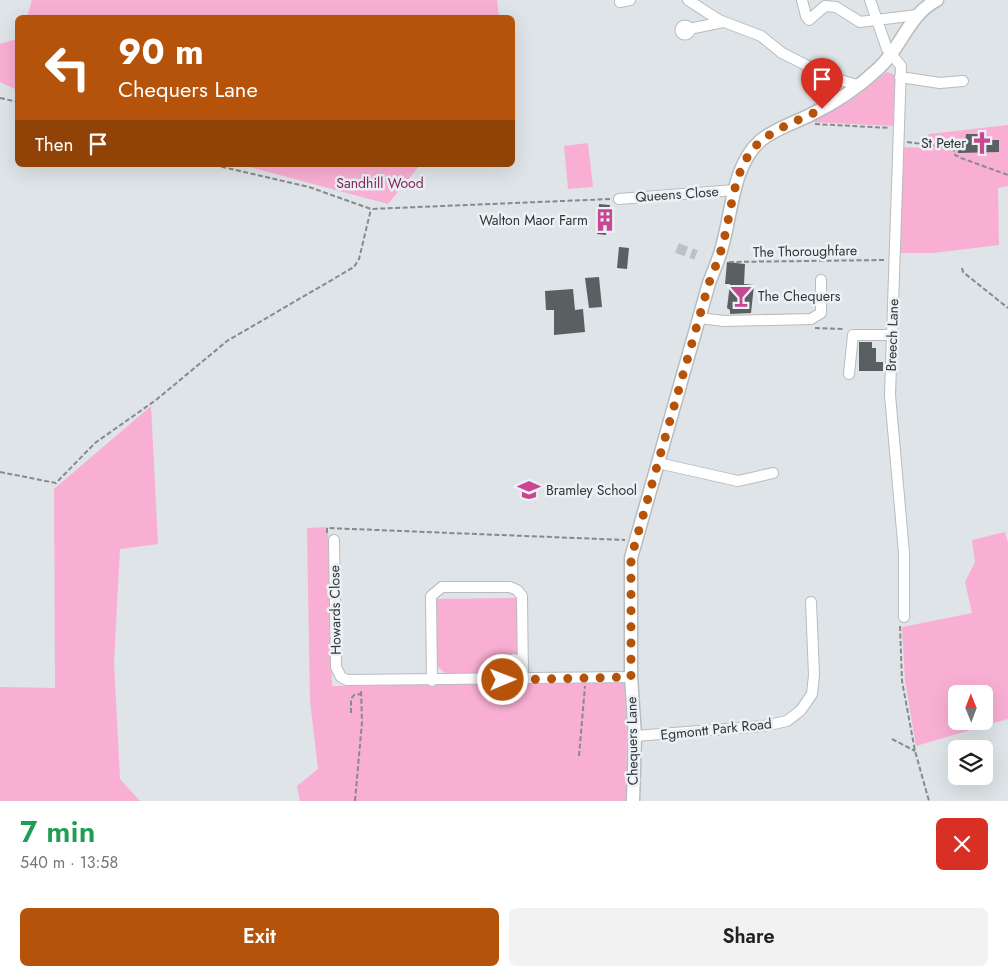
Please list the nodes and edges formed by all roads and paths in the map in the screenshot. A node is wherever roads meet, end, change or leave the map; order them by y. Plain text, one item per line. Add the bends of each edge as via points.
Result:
1 (688, 0) edge
2 (802, 0) edge
3 (870, 0) edge
4 (937, 0) edge
5 (917, 15) junction
6 (878, 18) junction
7 (723, 22) junction
8 (689, 29) dead end
9 (892, 55) junction
10 (900, 77) junction
11 (963, 81) dead end
12 (858, 86) junction
13 (0, 98) edge
14 (15, 101) edge
15 (811, 124) dead end
16 (899, 136) junction
17 (223, 167) edge
18 (1008, 175) edge
19 (735, 190) junction
20 (619, 199) joint
21 (371, 209) junction
22 (894, 259) junction
23 (716, 263) junction
24 (962, 268) dead end
25 (822, 280) dead end
26 (1008, 308) edge
27 (700, 318) junction
28 (892, 334) junction
29 (849, 374) dead end
30 (658, 463) junction
31 (0, 472) edge
32 (773, 473) dead end
33 (334, 540) joint
34 (635, 540) junction
35 (811, 602) dead end
36 (904, 618) joint
37 (523, 663) junction
38 (631, 677) junction
39 (586, 678) junction
40 (503, 680) junction
41 (523, 680) junction
42 (361, 681) junction
43 (432, 681) junction
44 (362, 694) junction
45 (351, 713) dead end
46 (635, 736) junction
47 (892, 739) dead end
48 (915, 751) junction
49 (579, 756) dead end
50 (355, 801) edge
51 (633, 801) edge
52 (929, 801) edge

1 - 7 street
2 - 6 street via 809,20 825,6 836,7 860,22
3 - 6 street, Breech Lane
4 - 5 main road
5 - 6 street
5 - 9 main road, Chequers Lane
6 - 9 street, Breech Lane
7 - 8 street
7 - 12 street via 760,36 782,52 830,77
9 - 10 street, Breech Lane via 901,66
9 - 12 main road, Chequers Lane
10 - 11 street via 940,83
10 - 16 street, Breech Lane
12 - 19 main road, Chequers Lane via 834,103 759,142 749,155
13 - 14 path
15 - 16 path via 893,128
16 - 18 path via 925,146 953,148 955,155 961,158
16 - 22 street, Breech Lane
17 - 21 path via 309,187
19 - 20 street, Queens Close
19 - 23 main road, Chequers Lane
20 - 21 path
21 - 31 path via 360,259 354,267 227,341 156,400 96,443 56,483
22 - 23 path, The Thoroughfare
22 - 28 street, Breech Lane
23 - 27 main road, Chequers Lane
24 - 26 path
25 - 27 street via 821,313 811,318 724,321
27 - 30 main road, Chequers Lane
28 - 29 street via 853,335
28 - 36 street, Breech Lane via 890,404 904,553
30 - 32 street via 738,481
30 - 34 main road, Chequers Lane
33 - 34 path via 327,539 327,528
33 - 42 street, Howards Close via 336,667 341,677
34 - 38 main road, Chequers Lane via 631,558
35 - 46 street, Egmontt Park Road via 812,694 801,710 787,721 764,726
36 - 48 path via 899,628 902,681
37 - 40 street via 514,659 501,662
37 - 41 street
37 - 43 street via 522,596 517,590 510,587 442,587 431,596
38 - 39 street, Howards Close
38 - 46 main road, Chequers Lane
39 - 41 street, Howards Close
39 - 49 path
40 - 41 street, Howards Close
40 - 43 street, Howards Close
42 - 43 street, Howards Close
42 - 44 path
44 - 45 path via 354,695 351,700
44 - 50 path
46 - 51 main road, Chequers Lane
47 - 48 path
48 - 52 path

